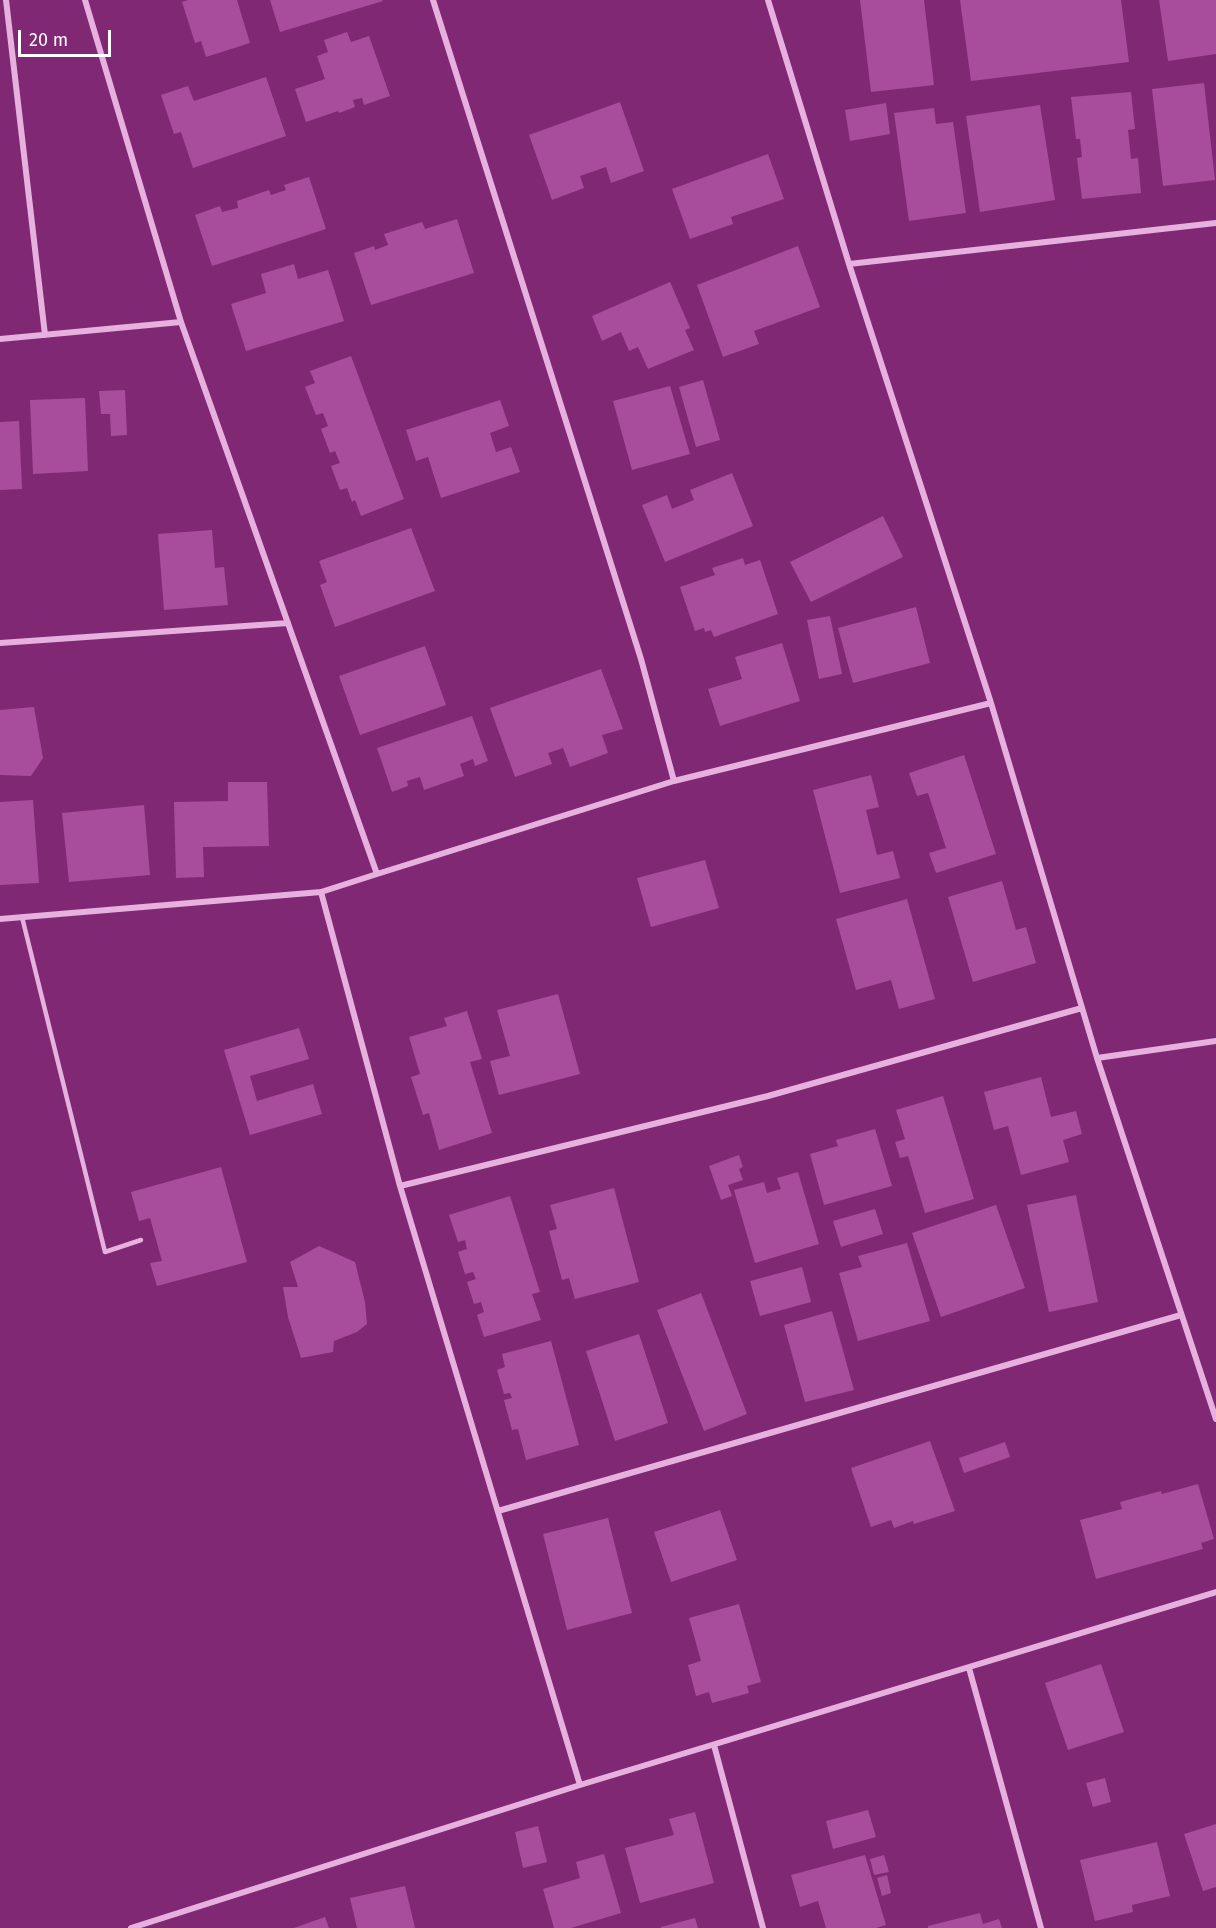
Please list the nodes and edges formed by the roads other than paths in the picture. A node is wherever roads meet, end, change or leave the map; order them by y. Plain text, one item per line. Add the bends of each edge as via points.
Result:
1 (6, 0) edge
2 (85, 0) edge
3 (433, 0) edge
4 (768, 0) edge
5 (1216, 223) edge
6 (849, 264) junction
7 (181, 322) junction
8 (45, 335) junction
9 (0, 339) edge
10 (288, 623) junction
11 (0, 643) edge
12 (991, 704) junction
13 (674, 781) junction
14 (377, 874) junction
15 (321, 892) junction
16 (22, 917) junction
17 (0, 919) edge
18 (1082, 1008) junction
19 (1216, 1041) edge
20 (1097, 1058) junction
21 (400, 1186) junction
22 (141, 1240) dead end
23 (1181, 1315) junction
24 (1216, 1419) edge
25 (498, 1511) junction
26 (1216, 1592) edge
27 (969, 1668) junction
28 (714, 1745) junction
29 (580, 1785) junction
30 (131, 1928) edge
31 (763, 1928) edge
32 (1041, 1928) edge

1 - 8 street
2 - 7 street
3 - 13 street via 641,658
4 - 6 street
5 - 6 street
6 - 12 street
7 - 8 street
7 - 10 street
8 - 9 street
10 - 11 street
10 - 14 street
12 - 13 street
12 - 18 street
13 - 14 street
14 - 15 street
15 - 16 street
15 - 21 street
16 - 17 street
16 - 22 lane via 105,1251
18 - 20 street
18 - 21 street via 768,1096
19 - 20 street
20 - 23 street
21 - 25 street
23 - 24 street
23 - 25 street
25 - 29 street
26 - 27 street
27 - 28 street
27 - 32 street
28 - 29 street
28 - 31 street
29 - 30 street

